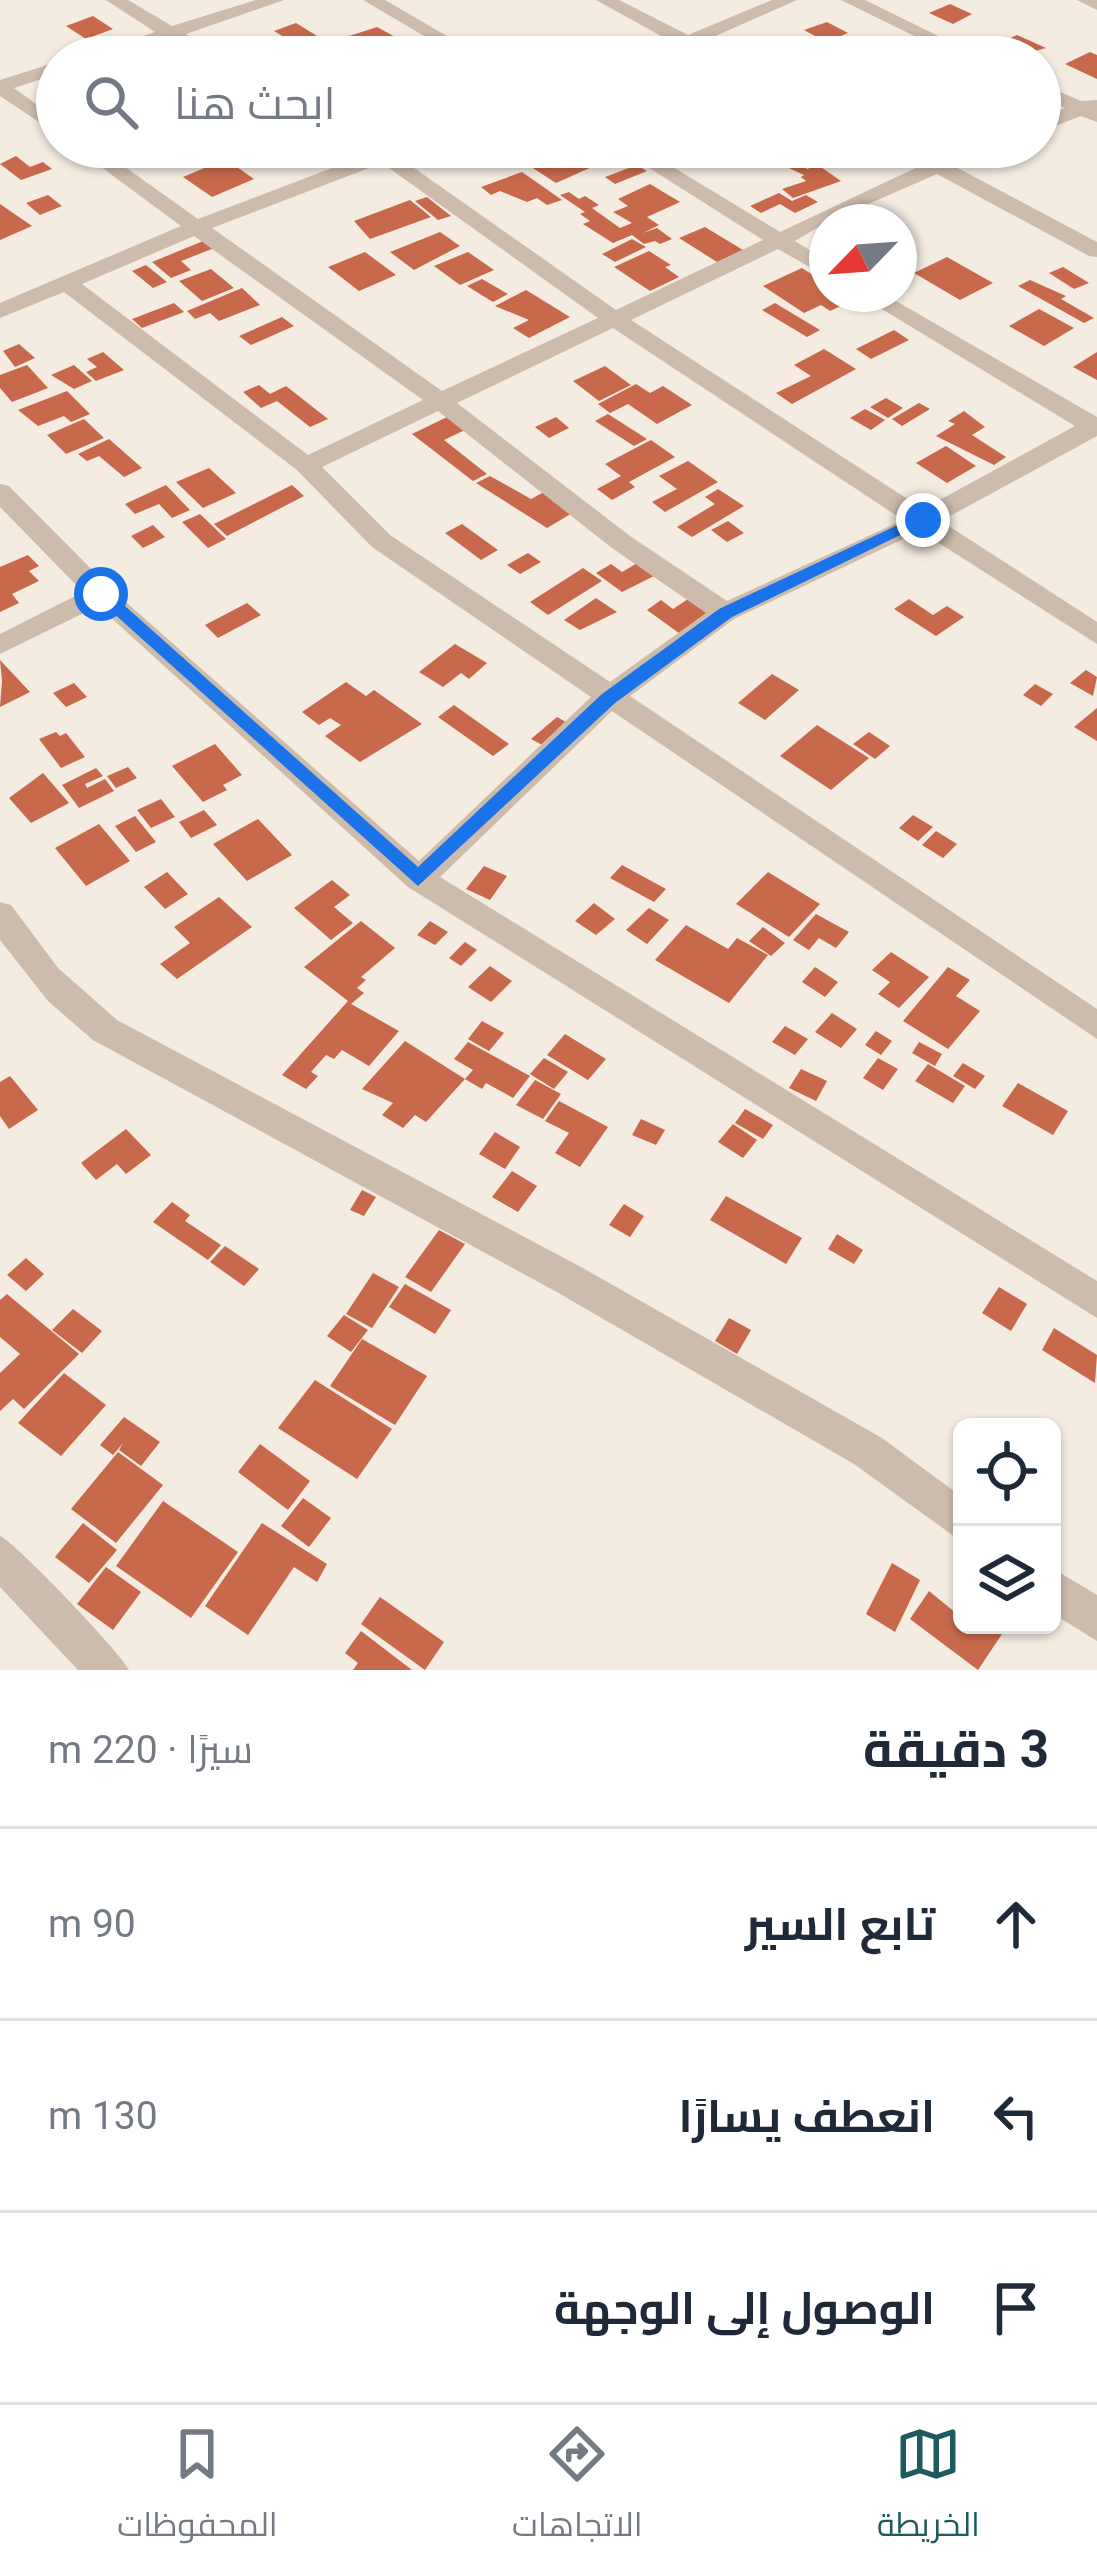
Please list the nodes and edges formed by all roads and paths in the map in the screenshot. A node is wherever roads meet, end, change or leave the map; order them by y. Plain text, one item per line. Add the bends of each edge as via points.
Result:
1 (115, 0) edge
2 (275, 0) edge
3 (373, 0) edge
4 (605, 0) edge
5 (788, 0) edge
6 (850, 0) edge
7 (1086, 0) edge
8 (1097, 5) edge
9 (170, 33) junction
10 (160, 36) edge
11 (175, 36) edge
12 (437, 36) edge
13 (673, 36) edge
14 (703, 36) edge
15 (927, 36) edge
16 (36, 75) edge
17 (0, 87) edge
18 (1061, 97) edge
19 (1092, 109) edge
20 (36, 113) edge
21 (1061, 119) edge
22 (113, 168) edge
23 (337, 168) edge
24 (402, 168) edge
25 (660, 168) edge
26 (933, 168) edge
27 (945, 168) edge
28 (196, 227) junction
29 (780, 243) junction
30 (1097, 251) edge
31 (809, 260) edge
32 (67, 283) junction
33 (1, 309) edge
34 (899, 312) edge
35 (614, 319) junction
36 (440, 400) junction
37 (1096, 426) edge
38 (306, 465) junction
39 (0, 493) edge
40 (923, 520) junction
41 (101, 594) junction
42 (725, 613) junction
43 (1097, 635) edge
44 (0, 645) edge
45 (608, 698) junction
46 (418, 879) junction
47 (0, 914) edge
48 (1097, 1026) edge
49 (1097, 1301) edge
50 (953, 1515) edge
51 (0, 1556) edge
52 (1061, 1594) edge
53 (1097, 1620) edge
54 (108, 1670) edge

1 - 9 street
2 - 9 street
3 - 12 street
4 - 13 street
5 - 14 street
6 - 15 street
7 - 8 street
9 - 10 street
9 - 11 street
16 - 17 street
17 - 20 street
18 - 19 street
19 - 21 street
22 - 28 street
23 - 28 street
24 - 35 street
25 - 29 street
26 - 29 street
27 - 30 street
28 - 32 street
28 - 36 street
29 - 31 street
29 - 35 street
32 - 33 street
32 - 38 street
34 - 37 street
35 - 36 street
35 - 40 street
36 - 38 street
36 - 42 street
37 - 40 street
38 - 45 street via 381,541
39 - 41 street
40 - 42 street
40 - 43 street
41 - 44 street
41 - 46 street
42 - 45 street
45 - 46 street
45 - 48 street
46 - 49 street
47 - 50 street via 68,1005 105,1030 568,1279 868,1451
51 - 54 street
52 - 53 street

